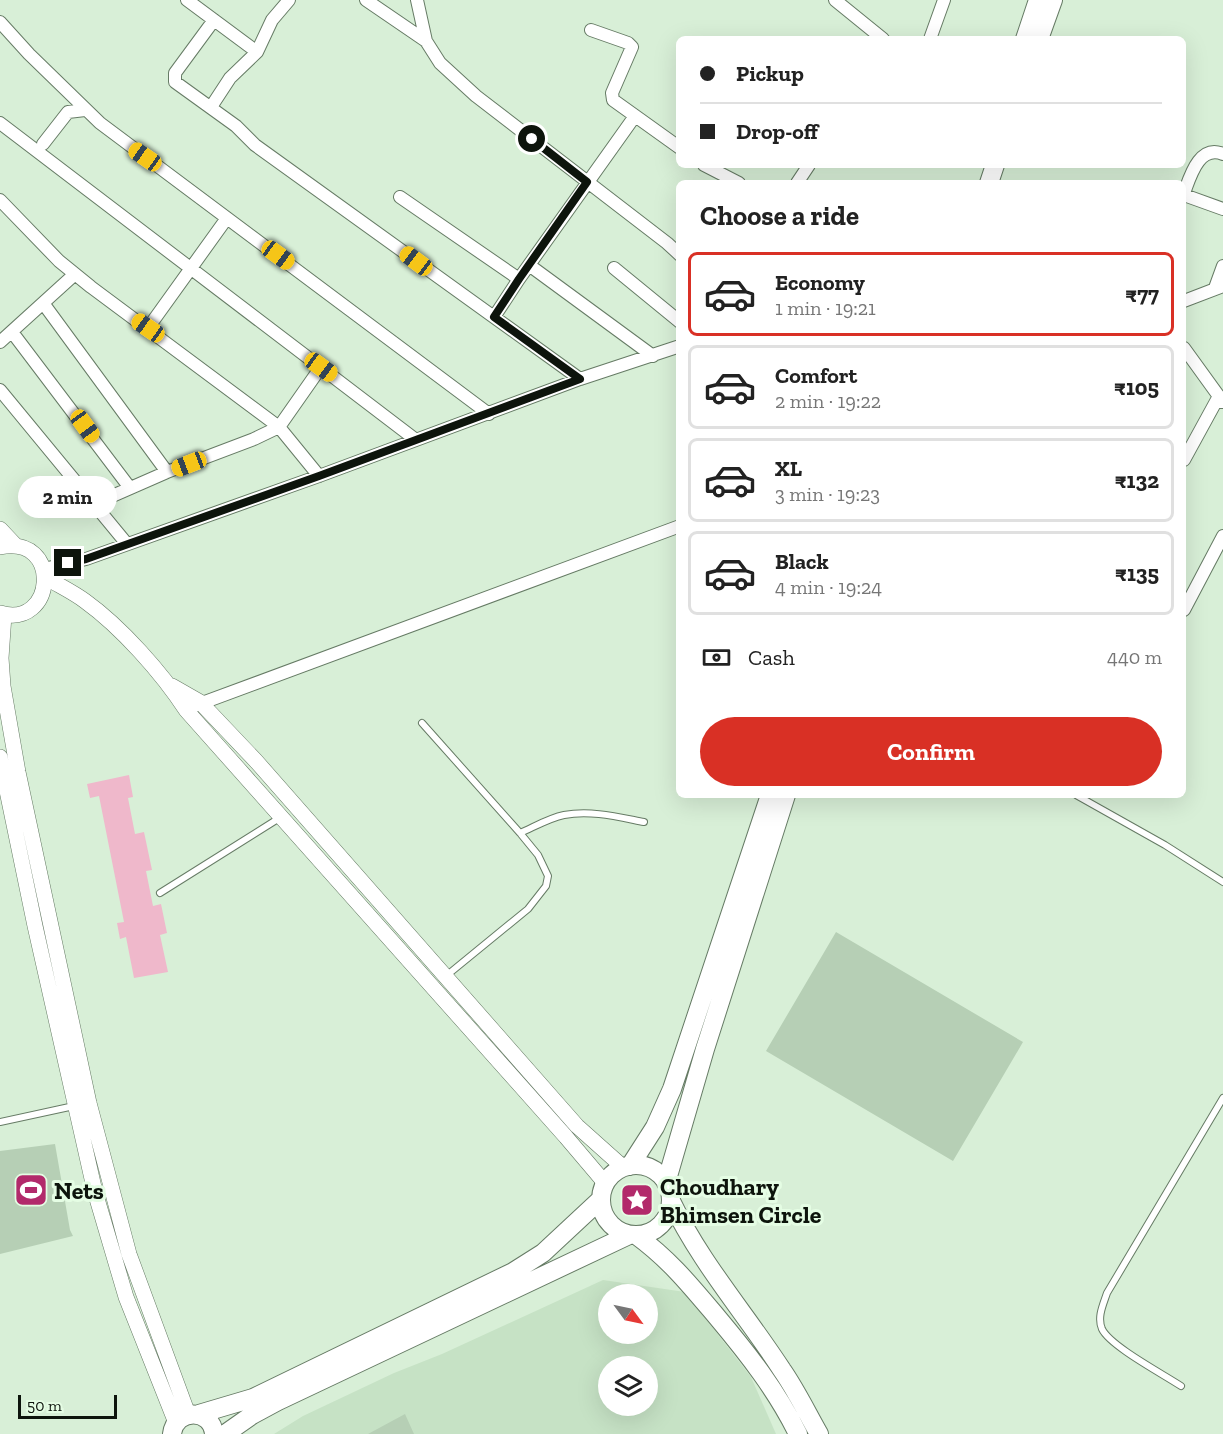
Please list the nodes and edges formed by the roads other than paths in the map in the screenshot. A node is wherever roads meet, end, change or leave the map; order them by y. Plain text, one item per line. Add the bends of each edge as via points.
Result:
1 (187, 0) edge
2 (289, 0) edge
3 (366, 0) edge
4 (417, 0) edge
5 (835, 0) edge
6 (944, 0) edge
7 (1038, 0) edge
8 (1053, 0) edge
9 (214, 20) junction
10 (0, 22) edge
11 (591, 30) dead end
12 (879, 36) edge
13 (931, 36) edge
14 (1026, 36) edge
15 (1040, 36) edge
16 (426, 41) junction
17 (257, 52) junction
18 (211, 107) junction
19 (84, 110) junction
20 (634, 116) junction
21 (0, 123) edge
22 (43, 144) dead end
23 (676, 145) edge
24 (1223, 154) edge
25 (710, 168) edge
26 (733, 180) edge
27 (587, 182) junction
28 (1186, 189) edge
29 (1186, 195) edge
30 (400, 197) dead end
31 (0, 200) edge
32 (1223, 209) edge
33 (227, 218) junction
34 (676, 251) edge
35 (529, 265) junction
36 (1223, 266) edge
37 (190, 267) junction
38 (614, 268) dead end
39 (75, 274) junction
40 (519, 279) junction
41 (1219, 287) edge
42 (1186, 300) edge
43 (43, 303) junction
44 (494, 317) junction
45 (676, 319) edge
46 (148, 328) junction
47 (12, 332) junction
48 (0, 342) edge
49 (676, 347) edge
50 (1186, 351) edge
51 (653, 356) junction
52 (321, 367) junction
53 (580, 379) junction
54 (0, 390) edge
55 (1221, 399) edge
56 (489, 414) junction
57 (279, 427) junction
58 (416, 440) junction
59 (1186, 457) edge
60 (167, 472) junction
61 (319, 476) junction
62 (130, 488) junction
63 (94, 504) junction
64 (676, 527) edge
65 (0, 530) edge
66 (1223, 536) edge
67 (127, 544) junction
68 (8, 546) edge
69 (44, 573) junction
70 (1186, 606) edge
71 (2, 614) edge
72 (169, 684) junction
73 (200, 702) junction
74 (186, 711) junction
75 (422, 723) dead end
76 (0, 757) edge
77 (769, 798) edge
78 (785, 798) edge
79 (1081, 798) edge
80 (282, 817) junction
81 (644, 822) dead end
82 (520, 833) junction
83 (1223, 882) edge
84 (160, 893) dead end
85 (445, 976) junction
86 (1223, 1098) edge
87 (82, 1104) junction
88 (0, 1122) edge
89 (627, 1167) junction
90 (603, 1191) junction
91 (668, 1192) junction
92 (632, 1235) junction
93 (1181, 1386) dead end
94 (178, 1425) edge
95 (214, 1434) edge
96 (225, 1434) edge
97 (798, 1434) edge
98 (819, 1434) edge

1 - 9 street
2 - 17 street via 272,20
3 - 16 street
4 - 16 street
5 - 12 street
6 - 13 street
7 - 14 main road
8 - 15 main road
9 - 17 street
9 - 18 street via 174,78 181,88
10 - 19 street
11 - 20 street via 632,47 612,93 613,100
16 - 27 street via 440,63 476,96
17 - 18 street via 230,78
18 - 44 street via 255,145
19 - 22 street via 68,112
19 - 33 street
20 - 23 street
20 - 27 street
21 - 37 street
24 - 28 street via 1209,153 1201,158
25 - 26 street
27 - 34 street
27 - 35 street
29 - 32 street
30 - 40 street
31 - 39 street
33 - 37 street
33 - 56 street
35 - 40 street
35 - 51 street
36 - 41 street
37 - 46 street
37 - 52 street
38 - 45 street
39 - 43 street
39 - 46 street
40 - 44 street
41 - 42 street
43 - 47 street
43 - 60 street
44 - 53 street
46 - 57 street
47 - 48 street
47 - 62 street
49 - 51 street
50 - 55 street
51 - 53 street
52 - 57 street
52 - 58 street
53 - 56 street
54 - 63 street
55 - 59 street
56 - 58 street
57 - 60 street
57 - 61 street
58 - 61 street
60 - 62 street
61 - 67 street
62 - 63 street
63 - 67 street
64 - 73 street
65 - 68 street
66 - 70 street
67 - 69 street
68 - 69 street via 30,551
69 - 71 street via 43,593 31,608 14,615
69 - 72 street via 109,620
71 - 87 street via 3,686
72 - 73 street
72 - 74 street
73 - 74 street
73 - 85 street
74 - 80 street
75 - 82 lane
76 - 87 street
77 - 89 main road via 672,1089 655,1127
78 - 91 main road via 705,1049
79 - 83 lane
80 - 84 lane
80 - 90 street
81 - 82 lane via 582,814 562,816
82 - 85 lane via 544,865 546,886 528,909
85 - 89 street via 577,1126
86 - 93 lane via 1107,1293 1100,1313 1101,1328 1109,1340
87 - 88 lane
87 - 94 street via 95,1192 111,1249 126,1297
89 - 90 main road via 614,1174
89 - 91 main road via 655,1171
90 - 92 main road via 602,1210 607,1220 621,1232
90 - 94 main road via 543,1253 513,1272 253,1398
91 - 92 main road via 668,1214 663,1222 647,1233
91 - 98 main road via 683,1227 783,1370
92 - 96 main road via 278,1401
92 - 97 main road via 676,1268 754,1361
94 - 95 main road via 209,1420

